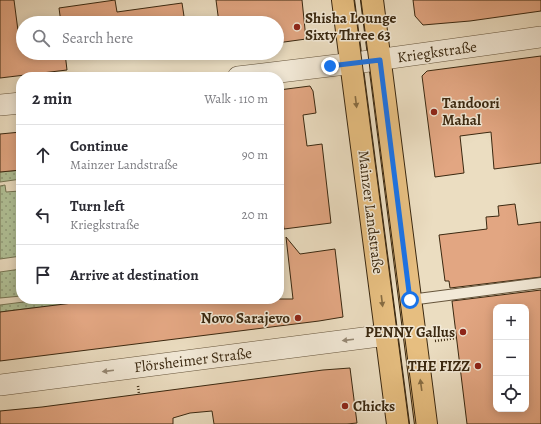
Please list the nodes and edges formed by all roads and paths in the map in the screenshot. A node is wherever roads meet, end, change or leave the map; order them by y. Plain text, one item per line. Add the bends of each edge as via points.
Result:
1 (343, 0) edge
2 (372, 0) edge
3 (541, 37) edge
4 (380, 60) junction
5 (351, 64) junction
6 (281, 72) edge
7 (16, 103) edge
8 (0, 105) edge
9 (541, 283) edge
10 (410, 300) junction
11 (387, 334) junction
12 (456, 338) dead end
13 (432, 341) dead end
14 (0, 385) edge
15 (398, 424) edge
16 (426, 424) edge

1 - 5 main road, Mainzer Landstraße
2 - 4 main road, Mainzer Landstraße
3 - 4 street, Kriegkstraße
4 - 5 street, Kriegkstraße
4 - 10 main road, Mainzer Landstraße
5 - 6 street, Kriegkstraße
5 -> 11 main road, Mainzer Landstraße
7 - 8 street
9 - 10 lane
16 -> 10 main road, Mainzer Landstraße
11 -> 14 street, Flörsheimer Straße
11 - 15 main road, Mainzer Landstraße
12 - 13 path

